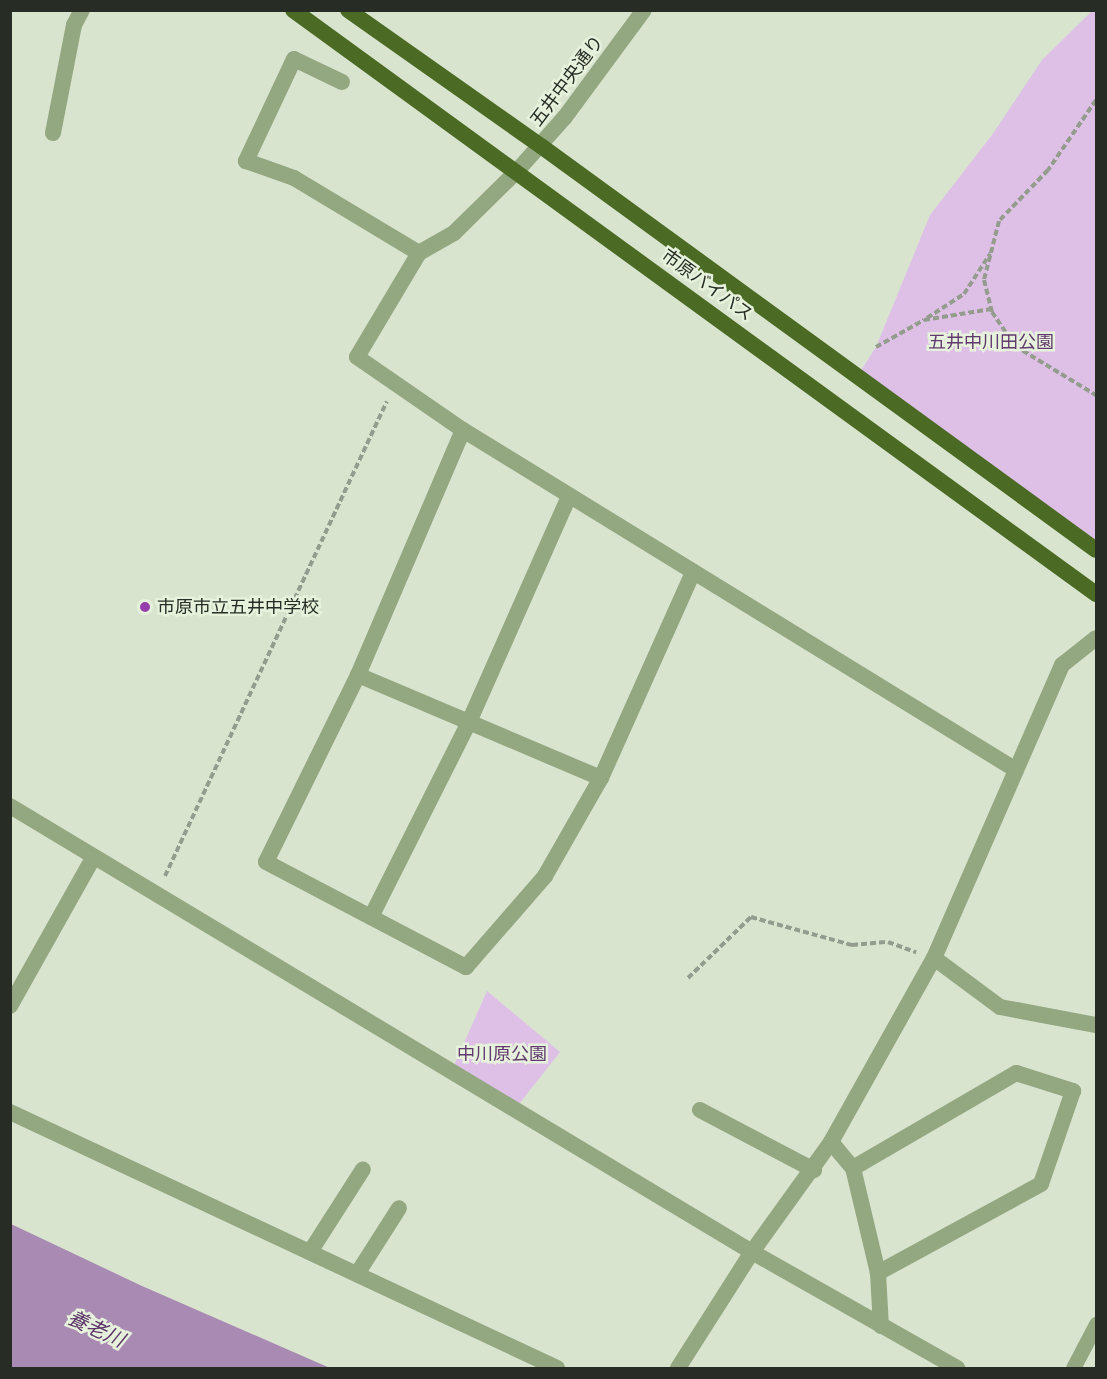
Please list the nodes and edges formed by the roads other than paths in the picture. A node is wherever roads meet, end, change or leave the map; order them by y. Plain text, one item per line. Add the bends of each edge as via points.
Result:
1 (81, 10) edge
2 (293, 10) edge
3 (348, 10) edge
4 (644, 10) edge
5 (342, 82) dead end
6 (53, 133) dead end
7 (541, 146) junction
8 (517, 171) junction
9 (419, 254) junction
10 (463, 430) junction
11 (569, 496) junction
12 (1096, 550) edge
13 (693, 572) junction
14 (1096, 594) edge
15 (1096, 638) edge
16 (358, 675) junction
17 (469, 722) junction
18 (1016, 770) junction
19 (601, 778) junction
20 (10, 806) edge
21 (93, 858) junction
22 (371, 917) junction
23 (934, 958) junction
24 (10, 1006) edge
25 (1096, 1025) edge
26 (700, 1110) dead end
27 (10, 1112) edge
28 (831, 1142) junction
29 (853, 1168) junction
30 (363, 1169) dead end
31 (814, 1170) junction
32 (399, 1208) dead end
33 (310, 1252) junction
34 (752, 1252) junction
35 (878, 1273) junction
36 (357, 1275) junction
37 (1096, 1324) edge
38 (881, 1326) junction
39 (557, 1368) edge
40 (678, 1368) edge
41 (957, 1368) edge
42 (1073, 1368) edge

1 - 6 street via 74,25
2 - 8 highway, 市原バイパス
3 - 7 highway, 市原バイパス
4 - 7 street, 五井中央通り
5 - 9 street via 294,59 246,161 294,178
7 - 8 street, 五井中央通り
7 - 12 highway, 市原バイパス
8 - 9 street, 五井中央通り via 454,233
8 - 14 highway, 市原バイパス
9 - 10 street via 357,357
10 - 11 street
10 - 16 street
11 - 13 street
11 - 17 street
13 - 18 street
13 - 19 street
15 - 18 street via 1062,665
16 - 17 street
16 - 22 street via 266,862
17 - 19 street
17 - 22 street
18 - 23 street
19 - 22 street via 544,876 466,967
20 - 21 street
21 - 24 street
21 - 34 street
23 - 25 street via 1000,1007
23 - 28 street
26 - 31 street
27 - 33 street
28 - 29 street
28 - 31 street
29 - 35 street
29 - 35 street via 1016,1073 1073,1092 1041,1184
30 - 33 street
31 - 34 street
32 - 36 street
33 - 36 street
34 - 38 street
34 - 40 street
35 - 38 street
36 - 39 street
37 - 42 lane
38 - 41 street

